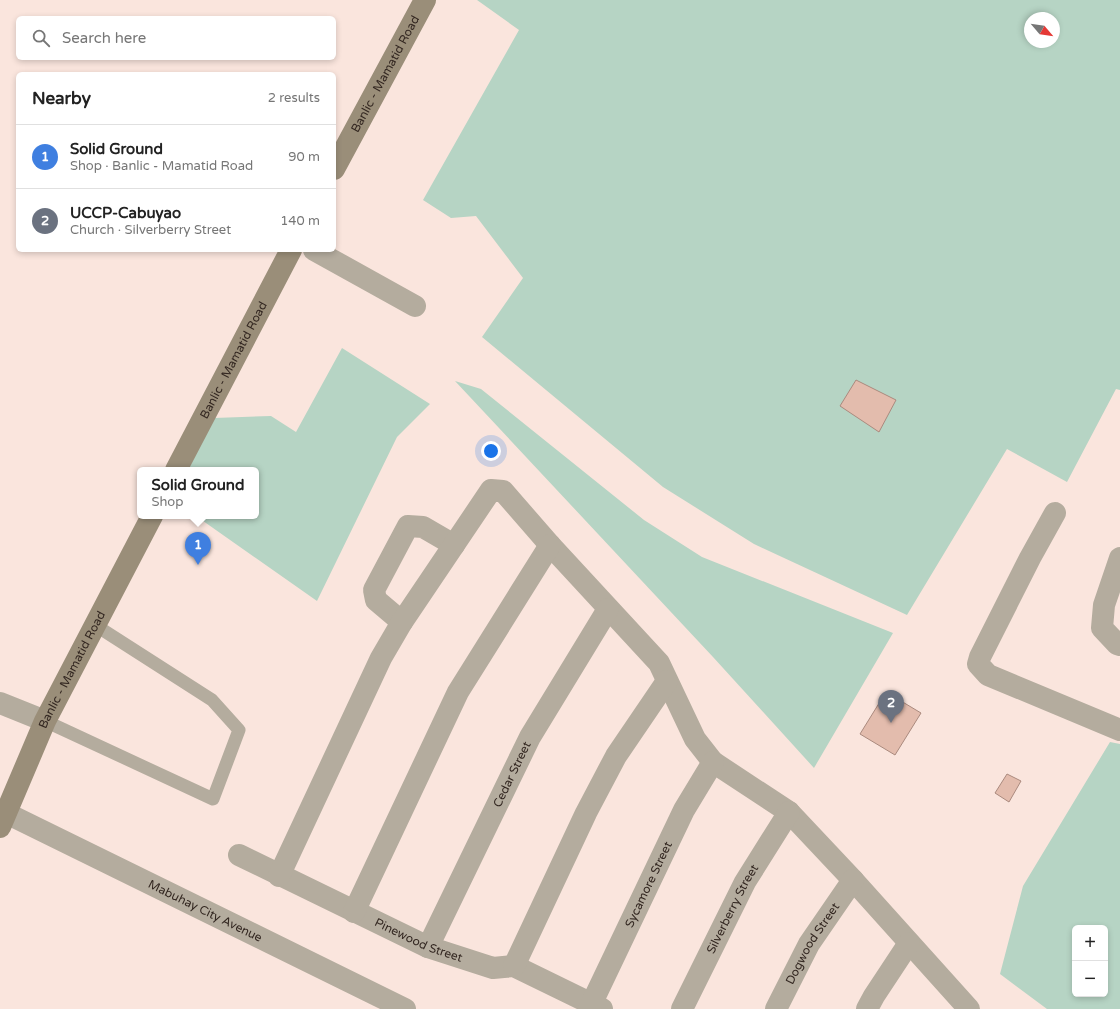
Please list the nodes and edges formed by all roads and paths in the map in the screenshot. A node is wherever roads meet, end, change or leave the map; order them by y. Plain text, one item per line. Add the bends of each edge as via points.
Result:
1 (425, 0) edge
2 (336, 165) edge
3 (290, 252) edge
4 (318, 252) edge
5 (415, 306) dead end
6 (178, 467) edge
7 (1055, 513) dead end
8 (150, 519) edge
9 (454, 545) junction
10 (550, 545) junction
11 (1120, 558) edge
12 (608, 609) junction
13 (402, 622) junction
14 (95, 625) junction
15 (1120, 645) edge
16 (667, 681) junction
17 (0, 703) edge
18 (45, 721) junction
19 (1120, 730) edge
20 (713, 762) junction
21 (789, 812) junction
22 (3, 820) edge
23 (238, 855) dead end
24 (278, 876) junction
25 (853, 880) junction
26 (354, 912) junction
27 (909, 943) junction
28 (428, 947) junction
29 (514, 966) junction
30 (594, 1007) edge
31 (968, 1008) edge
32 (405, 1009) edge
33 (682, 1009) edge
34 (776, 1009) edge
35 (867, 1009) edge

1 - 2 main road, Banlic - Mamatid Road
3 - 6 main road, Banlic - Mamatid Road
4 - 5 street
7 - 19 street via 978,664 988,675
8 - 14 main road, Banlic - Mamatid Road
9 - 10 street via 491,490 503,492
9 - 13 street
9 - 13 street via 423,527 408,526 374,590 376,600
10 - 12 street
10 - 26 street via 458,692
11 - 15 street via 1104,605 1102,628
12 - 16 street via 659,663
12 - 28 street, Cedar Street via 530,737
13 - 24 street via 381,658
14 - 18 main road, Banlic - Mamatid Road
14 - 18 lane via 212,700 239,730 213,799
16 - 20 street via 695,739
16 - 29 street via 616,756 586,813
17 - 18 street
18 - 22 main road, Banlic - Mamatid Road
20 - 21 street
20 - 30 street, Sycamore Street via 684,810
21 - 25 street
21 - 33 street, Silverberry Street via 745,882
22 - 32 street, Mabuhay City Avenue
23 - 24 street, Pinewood Street
24 - 26 street, Pinewood Street
25 - 27 street
25 - 34 street, Dogwood Street via 810,944
26 - 28 street, Pinewood Street
27 - 31 street
27 - 35 street
28 - 29 street, Pinewood Street via 493,968
29 - 30 street

